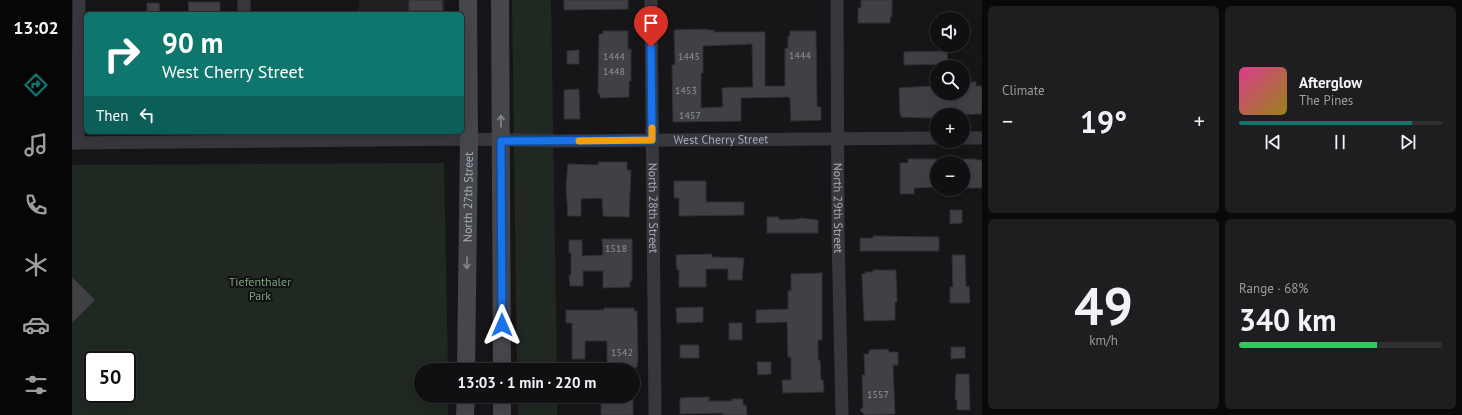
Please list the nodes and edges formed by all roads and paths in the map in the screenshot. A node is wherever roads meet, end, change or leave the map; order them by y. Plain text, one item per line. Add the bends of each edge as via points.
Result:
1 (78, 0) edge
2 (244, 0) edge
3 (468, 0) edge
4 (500, 0) edge
5 (651, 0) edge
6 (837, 0) edge
7 (244, 12) edge
8 (246, 137) edge
9 (930, 138) edge
10 (970, 138) edge
11 (982, 138) edge
12 (469, 140) junction
13 (652, 140) junction
14 (837, 140) junction
15 (501, 141) junction
16 (75, 143) edge
17 (466, 363) edge
18 (502, 363) edge
19 (466, 403) edge
20 (502, 403) edge
21 (466, 415) edge
22 (502, 415) edge
23 (655, 415) edge
24 (842, 415) edge

1 - 16 street
2 - 7 street
3 - 12 main road, North 27th Street
15 -> 4 main road
5 - 13 street, North 28th Street
6 - 14 street, North 29th Street
8 - 12 street, West Cherry Street
8 - 16 street, West Cherry Street
9 - 14 street, West Cherry Street
10 - 11 street
12 - 15 street, West Cherry Street
12 -> 17 main road, North 27th Street
13 - 14 street, West Cherry Street
13 - 15 street, West Cherry Street
13 - 23 street, North 28th Street
14 - 24 street, North 29th Street
15 - 18 main road
19 - 21 main road
20 - 22 main road

